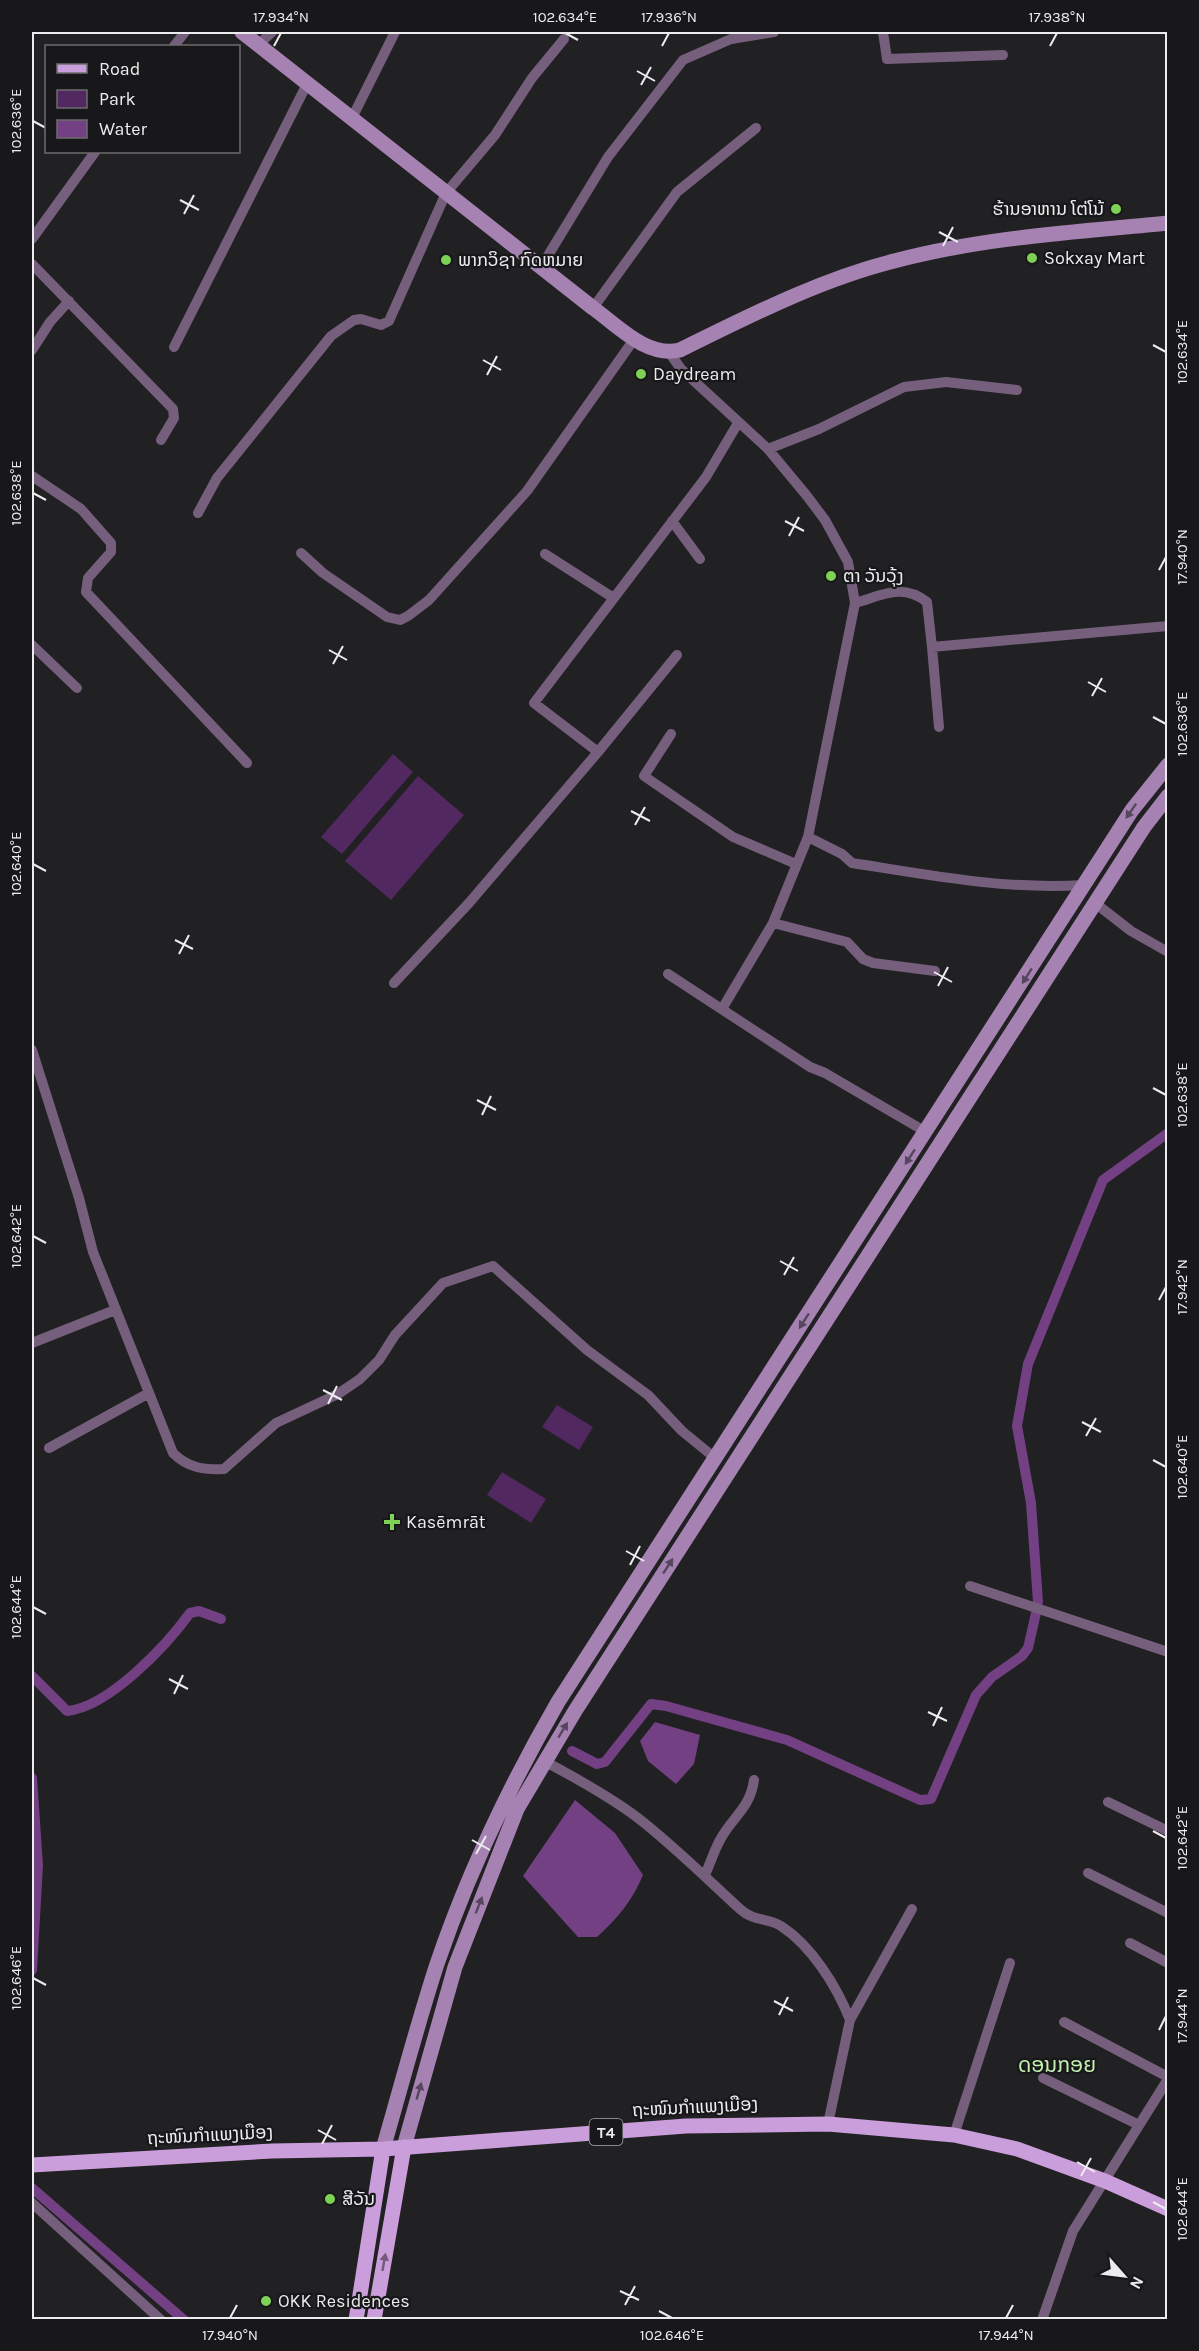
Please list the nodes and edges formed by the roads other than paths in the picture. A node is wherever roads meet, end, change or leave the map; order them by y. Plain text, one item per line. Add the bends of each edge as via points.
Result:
1 (185, 32) edge
2 (242, 32) edge
3 (272, 32) edge
4 (395, 32) edge
5 (774, 32) edge
6 (882, 32) edge
7 (564, 39) dead end
8 (259, 44) junction
9 (175, 45) edge
10 (1003, 55) dead end
11 (307, 84) junction
12 (352, 118) junction
13 (756, 128) dead end
14 (94, 153) edge
15 (446, 193) junction
16 (1167, 223) edge
17 (32, 239) edge
18 (32, 264) edge
19 (541, 267) junction
20 (69, 301) junction
21 (594, 308) junction
22 (635, 338) junction
23 (174, 347) dead end
24 (32, 350) edge
25 (669, 352) junction
26 (1017, 390) dead end
27 (738, 423) junction
28 (161, 440) dead end
29 (768, 449) junction
30 (32, 476) edge
31 (198, 513) dead end
32 (672, 521) junction
33 (301, 553) dead end
34 (545, 554) dead end
35 (700, 559) dead end
36 (612, 597) junction
37 (855, 603) junction
38 (1167, 626) edge
39 (32, 645) edge
40 (932, 647) junction
41 (677, 655) dead end
42 (77, 688) dead end
43 (939, 727) dead end
44 (671, 734) dead end
45 (597, 752) junction
46 (247, 763) dead end
47 (1167, 765) edge
48 (1167, 796) edge
49 (808, 837) junction
50 (796, 864) junction
51 (1084, 885) junction
52 (1095, 903) junction
53 (773, 923) junction
54 (1167, 952) edge
55 (935, 971) dead end
56 (668, 974) dead end
57 (394, 983) dead end
58 (722, 1009) junction
59 (32, 1050) edge
60 (926, 1132) junction
61 (115, 1310) junction
62 (32, 1343) edge
63 (149, 1393) junction
64 (49, 1448) dead end
65 (715, 1458) junction
66 (970, 1586) dead end
67 (618, 1611) junction
68 (633, 1621) junction
69 (1167, 1652) edge
70 (544, 1761) junction
71 (754, 1780) dead end
72 (1108, 1802) dead end
73 (1167, 1831) edge
74 (1088, 1873) dead end
75 (705, 1875) junction
76 (912, 1909) dead end
77 (1167, 1913) edge
78 (1130, 1942) dead end
79 (1010, 1963) dead end
80 (1167, 1964) edge
81 (850, 2020) junction
82 (1064, 2022) dead end
83 (1043, 2078) dead end
84 (1167, 2078) edge
85 (828, 2124) junction
86 (1138, 2125) junction
87 (954, 2135) junction
88 (404, 2147) junction
89 (383, 2149) junction
90 (32, 2165) edge
91 (1105, 2181) junction
92 (32, 2203) edge
93 (1167, 2209) edge
94 (161, 2319) edge
95 (356, 2319) edge
96 (375, 2319) edge
97 (1042, 2319) edge

1 - 9 street
2 - 8 street
3 - 8 street
4 - 12 street
5 - 19 street via 730,39 683,60 608,157
6 - 10 street via 887,59
7 - 15 street via 532,78 495,135
8 - 11 street
11 - 12 street
11 - 23 street
12 - 15 street
13 - 21 street via 677,192
14 - 17 street
15 - 19 street
15 - 31 street via 389,321 381,325 354,320 332,336 217,478
16 - 25 street via 1041,236 898,260 835,279
18 - 20 street
19 - 21 street
20 - 24 street
20 - 28 street via 173,409 174,418
21 - 22 street
22 - 25 street via 653,350
22 - 33 street via 527,491 429,600 408,616 400,620 387,617
25 - 27 street via 681,369
26 - 29 street via 946,382 904,387
27 - 29 street
27 - 32 street via 706,477
29 - 37 street via 825,520 848,562
30 - 46 street via 81,509 111,543 111,552 88,578 86,592
32 - 35 street
32 - 36 street
34 - 36 street
36 - 45 street via 534,703
37 - 40 street via 901,590 916,593 927,602
37 - 49 street
38 - 40 street
39 - 42 street
40 - 43 street
41 - 45 street
44 - 50 street via 645,776 733,837
45 - 57 street via 470,903
47 -> 51 street via 1132,810
48 - 52 street
49 - 50 street
49 - 51 street via 852,863 1029,887
50 - 53 street
51 -> 60 street
52 - 54 street
68 -> 52 street
53 - 55 street via 847,942 863,959 873,963
53 - 58 street
56 - 58 street
58 - 60 street via 810,1067
59 - 61 street via 93,1252
60 -> 65 street
61 - 62 street
61 - 63 street
63 - 64 street
63 - 65 street via 173,1454 191,1467 224,1469 276,1423 338,1394 360,1379 443,1283 493,1266 587,1350 648,1395
65 - 67 street
66 - 69 street
67 - 68 street
67 - 89 street via 558,1702 501,1805 438,1963
70 -> 68 street
70 - 75 street via 637,1817
88 -> 70 street via 455,1967 517,1809
71 - 75 street via 742,1814 720,1839
72 - 73 street
74 - 77 street
75 - 81 street via 748,1916 780,1926 804,1947 843,2001
76 - 81 street
78 - 80 street
79 - 87 street
81 - 85 street
82 - 84 street
83 - 86 street
84 - 86 street
85 - 87 main road, ຖະໜົນກຳແພງເມືອງ / T4
85 - 88 main road, ຖະໜົນກຳແພງເມືອງ / T4 via 686,2126
86 - 91 street
87 - 91 main road, ຖະໜົນກຳແພງເມືອງ / T4 via 1017,2149
88 - 89 main road, ຖະໜົນກຳແພງເມືອງ / T4
96 -> 88 main road
89 - 90 main road, ຖະໜົນກຳແພງເມືອງ / T4 via 272,2151
89 - 95 main road
91 - 93 main road, ຖະໜົນກຳແພງເມືອງ / T4
91 - 97 street via 1073,2231
92 - 94 street

